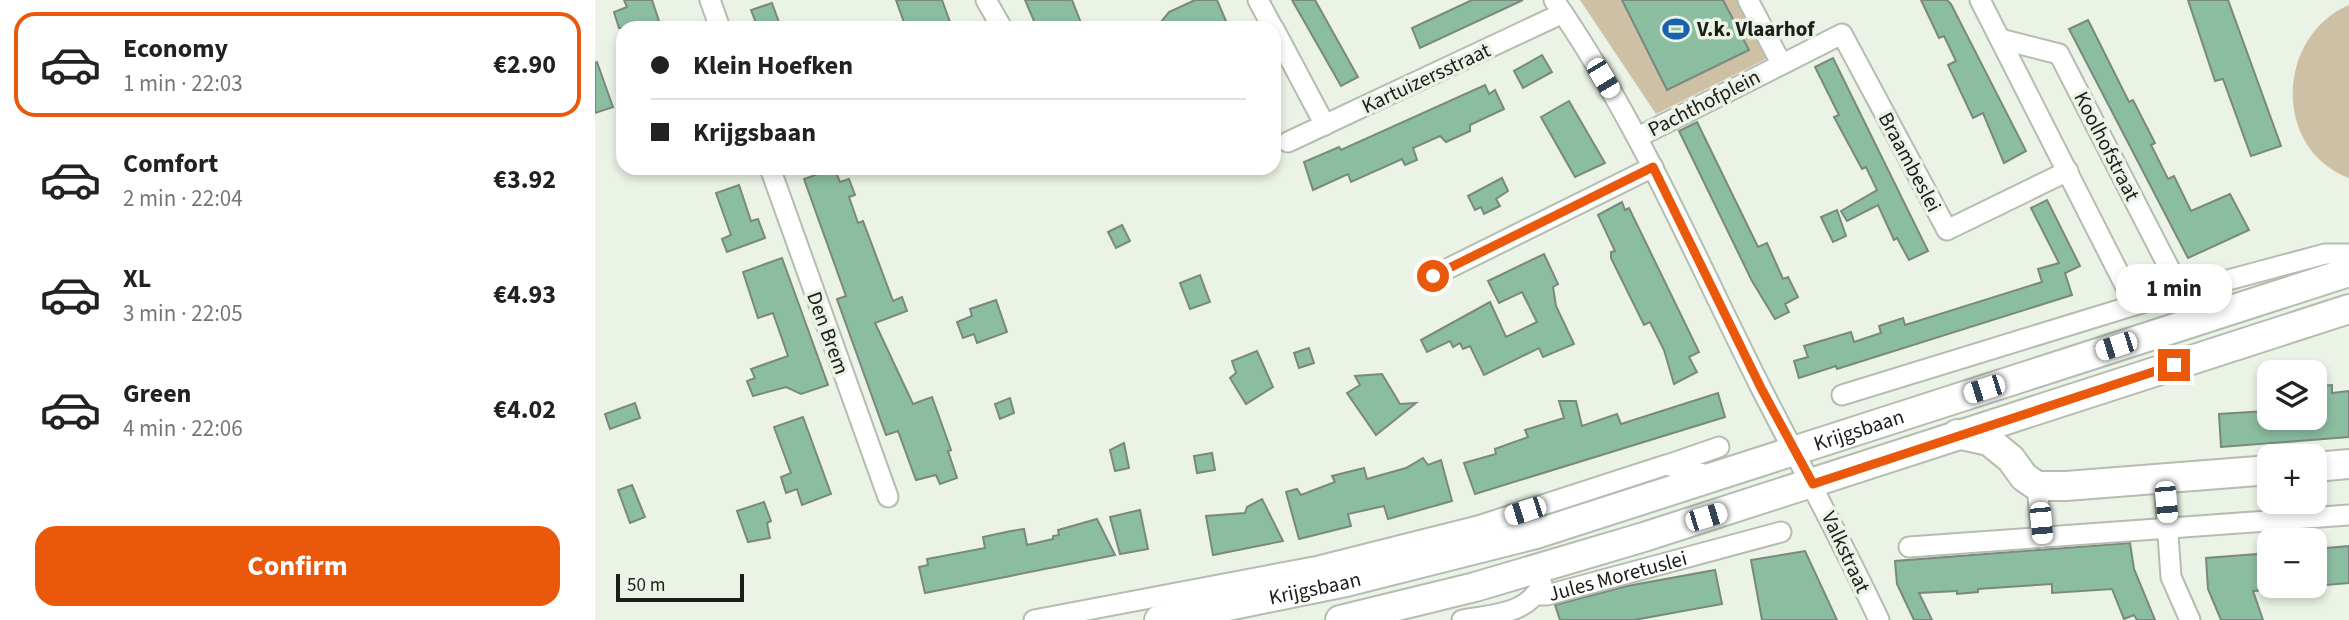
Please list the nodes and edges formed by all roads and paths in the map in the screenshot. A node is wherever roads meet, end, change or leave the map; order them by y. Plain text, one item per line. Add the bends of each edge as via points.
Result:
1 (710, 0) edge
2 (986, 0) edge
3 (1258, 0) edge
4 (1748, 0) edge
5 (1980, 0) edge
6 (1559, 7) edge
7 (718, 21) edge
8 (998, 21) edge
9 (1270, 21) edge
10 (2000, 39) junction
11 (1281, 42) edge
12 (1781, 63) junction
13 (1325, 125) junction
14 (1638, 137) junction
15 (1288, 142) dead end
16 (1653, 167) junction
17 (2068, 171) junction
18 (772, 175) edge
19 (2349, 254) edge
20 (2349, 272) edge
21 (1433, 276) dead end
22 (2182, 293) junction
23 (2135, 305) junction
24 (2349, 309) edge
25 (1842, 395) dead end
26 (2023, 413) junction
27 (1957, 434) junction
28 (1719, 447) dead end
29 (1795, 451) junction
30 (2011, 459) junction
31 (2349, 464) edge
32 (1666, 465) junction
33 (2327, 466) edge
34 (2257, 471) edge
35 (1716, 477) junction
36 (2164, 478) junction
37 (1813, 484) junction
38 (2038, 486) junction
39 (887, 497) dead end
40 (2349, 515) edge
41 (2168, 528) junction
42 (1781, 532) dead end
43 (2042, 538) junction
44 (1909, 547) dead end
45 (1547, 566) junction
46 (1536, 595) junction
47 (1034, 620) edge
48 (1159, 620) edge
49 (1340, 620) edge
50 (1462, 620) edge
51 (1879, 620) edge
52 (2190, 620) edge

1 - 7 street
2 - 8 street
3 - 9 street
4 - 12 street, Pachthofplein
5 - 10 street
6 - 13 street, Kartuizersstraat
6 - 14 street, Valkstraat
10 - 17 street
10 - 22 street, Koolhofstraat via 2059,54
11 - 13 street
12 - 14 street, Pachthofplein
12 - 17 street, Braambeslei via 1842,34 1947,230
13 - 15 street, Kartuizersstraat
14 - 16 street, Valkstraat
16 - 21 street
16 - 29 street, Valkstraat
17 - 23 street
18 - 39 street, Den Brem
19 - 22 street via 2325,254
20 - 29 main road, Krijgsbaan
22 - 23 street
23 - 25 street
24 - 26 main road, Krijgsbaan
26 - 27 main road, Krijgsbaan
26 - 30 main road via 2012,435
27 - 30 main road via 1989,441
27 - 37 main road, Krijgsbaan
28 - 32 street
29 - 35 main road, Krijgsbaan
29 - 37 street, Valkstraat
30 - 38 main road via 2024,477
31 - 33 main road
32 - 35 street
32 - 47 street via 1478,526 1319,566
34 - 36 main road
35 - 48 main road, Krijgsbaan via 1431,562
36 - 38 main road
36 - 41 street
37 - 45 main road, Krijgsbaan
37 - 51 street, Valkstraat
38 - 43 street
40 - 41 street
41 - 43 street
41 - 52 street via 2171,577
42 - 46 street, Jules Moretuslei
43 - 44 street
45 - 46 street, Jules Moretuslei
45 - 49 main road, Krijgsbaan
46 - 50 street, Jules Moretuslei via 1524,607

